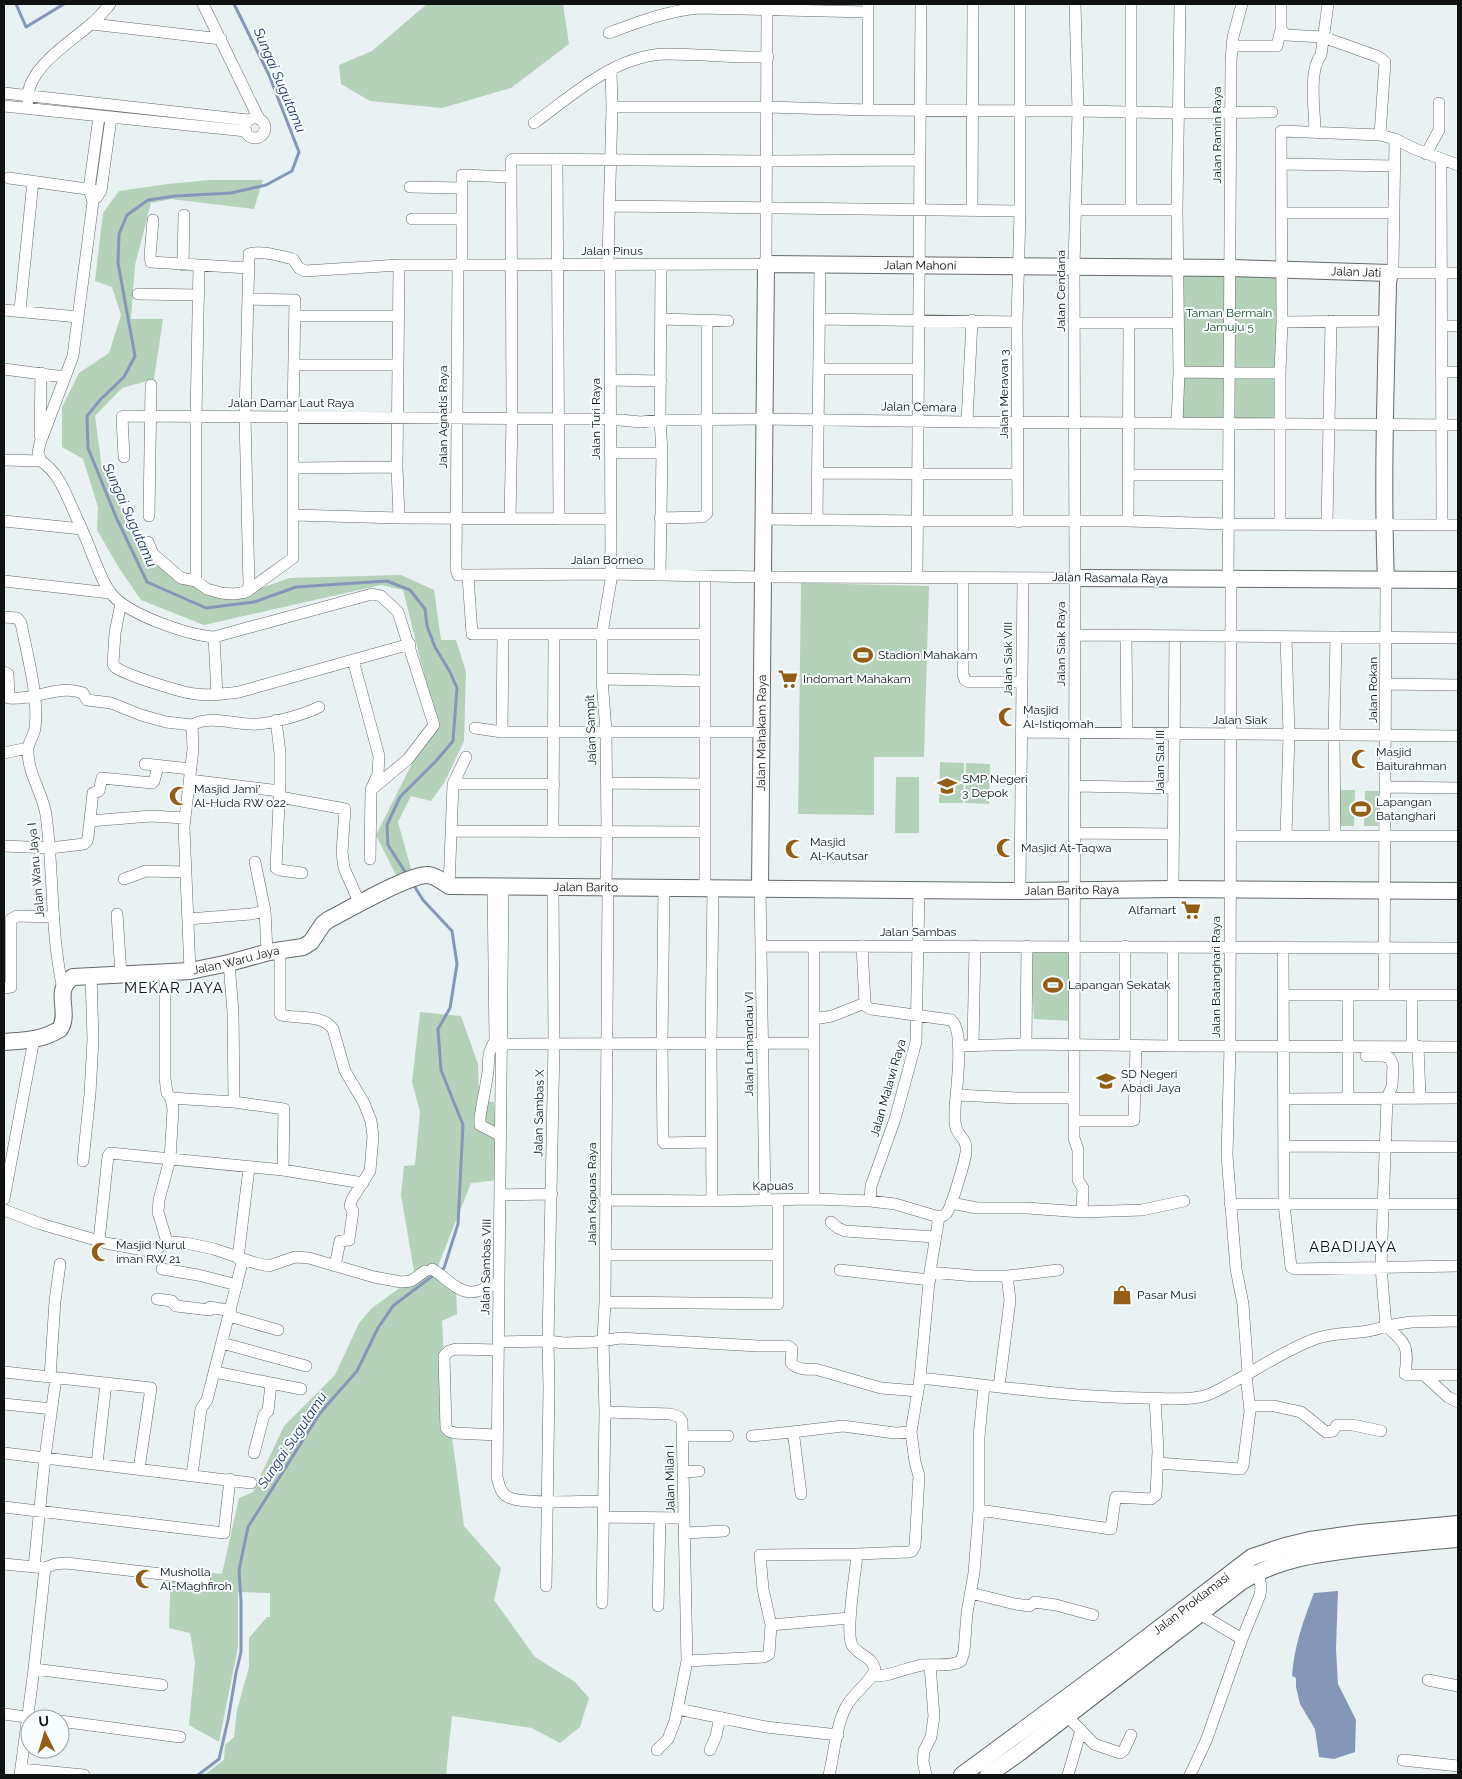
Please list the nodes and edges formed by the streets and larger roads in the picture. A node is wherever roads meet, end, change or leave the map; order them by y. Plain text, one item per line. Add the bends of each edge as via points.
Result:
1 (110, 4) edge
2 (203, 4) edge
3 (921, 4) edge
4 (972, 4) edge
5 (1020, 4) edge
6 (1075, 4) edge
7 (1131, 4) edge
8 (1180, 4) edge
9 (1242, 4) edge
10 (1281, 4) edge
11 (1328, 4) edge
12 (767, 7) edge
13 (868, 8) edge
14 (92, 24) junction
15 (1281, 29) junction
16 (608, 33) dead end
17 (1323, 37) junction
18 (221, 39) junction
19 (1232, 46) junction
20 (768, 57) junction
21 (611, 70) junction
22 (4, 93) edge
23 (27, 95) junction
24 (1439, 103) dead end
25 (4, 106) edge
26 (612, 107) junction
27 (767, 107) junction
28 (29, 109) junction
29 (868, 110) junction
30 (920, 110) junction
31 (973, 111) junction
32 (1078, 111) junction
33 (1019, 112) junction
34 (1130, 112) junction
35 (1231, 112) junction
36 (1272, 112) dead end
37 (1178, 113) junction
38 (105, 118) junction
39 (534, 123) dead end
40 (251, 124) junction
41 (1315, 132) junction
42 (1380, 134) junction
43 (1395, 139) junction
44 (1426, 154) junction
45 (611, 158) junction
46 (557, 159) junction
47 (920, 160) junction
48 (1441, 160) junction
49 (766, 161) junction
50 (1282, 164) junction
51 (1458, 165) edge
52 (1395, 166) junction
53 (511, 177) junction
54 (9, 178) dead end
55 (33, 181) junction
56 (410, 187) dead end
57 (461, 188) junction
58 (89, 189) junction
59 (101, 191) junction
60 (93, 202) junction
61 (611, 206) junction
62 (767, 208) junction
63 (920, 210) junction
64 (1075, 210) junction
65 (1131, 210) junction
66 (1177, 210) junction
67 (972, 211) junction
68 (1020, 211) junction
69 (1282, 213) junction
70 (1394, 213) junction
71 (184, 216) dead end
72 (412, 218) dead end
73 (462, 219) junction
74 (153, 220) dead end
75 (460, 264) junction
76 (512, 264) junction
77 (766, 264) junction
78 (182, 265) junction
79 (198, 265) junction
80 (399, 265) junction
81 (559, 265) junction
82 (609, 265) junction
83 (661, 265) junction
84 (820, 266) junction
85 (920, 266) junction
86 (1019, 267) junction
87 (1074, 267) junction
88 (1177, 267) junction
89 (248, 268) junction
90 (1230, 268) junction
91 (1281, 268) junction
92 (1441, 272) junction
93 (1390, 273) junction
94 (1458, 273) edge
95 (138, 294) dead end
96 (199, 295) junction
97 (248, 299) junction
98 (4, 310) edge
99 (20, 310) junction
100 (295, 316) junction
101 (398, 316) junction
102 (78, 317) junction
103 (661, 319) junction
104 (819, 319) junction
105 (918, 320) junction
106 (972, 320) junction
107 (707, 321) junction
108 (728, 321) dead end
109 (1331, 321) junction
110 (1388, 321) junction
111 (1017, 322) junction
112 (1282, 322) junction
113 (1074, 323) junction
114 (1178, 323) junction
115 (1129, 324) junction
116 (1441, 326) junction
117 (1458, 326) edge
118 (294, 365) junction
119 (398, 365) junction
120 (919, 368) junction
121 (4, 369) edge
122 (819, 369) junction
123 (1179, 372) junction
124 (1229, 372) junction
125 (1441, 372) junction
126 (1458, 372) edge
127 (41, 373) junction
128 (1280, 373) junction
129 (64, 377) junction
130 (610, 380) junction
131 (661, 381) junction
132 (151, 385) dead end
133 (151, 415) junction
134 (196, 416) junction
135 (245, 416) junction
136 (293, 416) junction
137 (398, 418) junction
138 (457, 419) junction
139 (512, 419) junction
140 (559, 419) junction
141 (609, 419) junction
142 (708, 419) junction
143 (763, 419) junction
144 (660, 420) junction
145 (818, 420) junction
146 (917, 421) junction
147 (967, 422) junction
148 (1018, 422) junction
149 (1075, 422) junction
150 (1129, 422) junction
151 (1177, 422) junction
152 (1228, 422) junction
153 (1281, 423) junction
154 (1328, 424) junction
155 (1384, 424) junction
156 (1441, 424) junction
157 (1458, 425) edge
158 (40, 443) junction
159 (610, 453) junction
160 (662, 453) junction
161 (124, 457) dead end
162 (4, 460) edge
163 (41, 462) junction
164 (397, 467) junction
165 (294, 468) junction
166 (817, 473) junction
167 (917, 473) junction
168 (1018, 474) junction
169 (1129, 475) junction
170 (1228, 475) junction
171 (294, 515) junction
172 (149, 516) dead end
173 (399, 518) junction
174 (456, 518) junction
175 (510, 518) junction
176 (660, 518) junction
177 (559, 519) junction
178 (610, 519) junction
179 (763, 519) junction
180 (817, 519) junction
181 (4, 521) edge
182 (917, 521) junction
183 (1128, 521) junction
184 (1018, 522) junction
185 (1075, 522) junction
186 (1228, 524) junction
187 (1280, 524) junction
188 (1328, 524) junction
189 (1384, 524) junction
190 (1442, 525) junction
191 (1458, 525) edge
192 (82, 529) junction
193 (148, 542) dead end
194 (610, 574) junction
195 (660, 574) junction
196 (468, 576) junction
197 (705, 576) junction
198 (762, 577) junction
199 (917, 578) junction
200 (963, 578) junction
201 (1022, 578) junction
202 (1075, 578) junction
203 (1229, 580) junction
204 (1386, 580) junction
205 (1458, 580) edge
206 (4, 581) edge
207 (196, 581) junction
208 (246, 592) junction
209 (110, 593) junction
210 (121, 603) junction
211 (4, 617) edge
212 (503, 634) junction
213 (554, 634) junction
214 (602, 634) junction
215 (705, 634) junction
216 (1075, 636) junction
217 (1126, 636) junction
218 (1175, 636) junction
219 (1231, 636) junction
220 (214, 637) junction
221 (1286, 637) junction
222 (1336, 637) junction
223 (1386, 637) junction
224 (1458, 638) edge
225 (410, 644) junction
226 (353, 660) junction
227 (4, 672) edge
228 (602, 679) junction
229 (705, 681) junction
230 (1022, 682) junction
231 (1386, 684) junction
232 (1458, 685) edge
233 (34, 695) junction
234 (217, 695) junction
235 (319, 707) dead end
236 (276, 720) junction
237 (192, 725) junction
238 (475, 728) dead end
239 (606, 731) junction
240 (502, 732) junction
241 (554, 732) junction
242 (705, 732) junction
243 (761, 732) junction
244 (1021, 732) junction
245 (1075, 732) junction
246 (1128, 733) junction
247 (1174, 734) junction
248 (1231, 734) junction
249 (1289, 734) junction
250 (1334, 736) junction
251 (1386, 736) junction
252 (1458, 736) edge
253 (28, 748) junction
254 (4, 753) edge
255 (466, 757) dead end
256 (408, 759) junction
257 (145, 764) dead end
258 (379, 764) junction
259 (158, 766) junction
260 (190, 774) junction
261 (606, 783) junction
262 (452, 784) junction
263 (554, 784) junction
264 (705, 784) junction
265 (1075, 786) junction
266 (1386, 787) junction
267 (1174, 788) junction
268 (1458, 788) edge
269 (371, 790) junction
270 (280, 794) junction
271 (185, 818) junction
272 (90, 821) junction
273 (452, 831) junction
274 (554, 831) junction
275 (607, 831) junction
276 (705, 832) junction
277 (1075, 833) junction
278 (1174, 834) junction
279 (1231, 836) junction
280 (1286, 836) junction
281 (1335, 836) junction
282 (1386, 836) junction
283 (1458, 836) edge
284 (4, 846) edge
285 (50, 848) junction
286 (370, 859) dead end
287 (255, 862) dead end
288 (186, 872) junction
289 (302, 872) dead end
290 (124, 878) dead end
291 (409, 879) joint
292 (449, 886) junction
293 (498, 886) junction
294 (553, 886) junction
295 (607, 887) junction
296 (664, 888) junction
297 (709, 888) junction
298 (760, 888) junction
299 (1173, 889) junction
300 (1230, 889) junction
301 (919, 890) junction
302 (1020, 890) junction
303 (1074, 890) junction
304 (1386, 890) junction
305 (1458, 891) edge
306 (360, 904) junction
307 (265, 911) junction
308 (117, 914) dead end
309 (54, 917) junction
310 (188, 919) junction
311 (762, 946) junction
312 (814, 946) junction
313 (862, 946) junction
314 (918, 946) junction
315 (975, 946) junction
316 (1026, 946) junction
317 (1074, 946) junction
318 (1125, 946) junction
319 (1173, 947) junction
320 (1230, 948) junction
321 (1282, 948) junction
322 (1384, 948) junction
323 (1458, 948) edge
324 (274, 951) junction
325 (229, 963) junction
326 (190, 971) junction
327 (165, 972) junction
328 (121, 974) junction
329 (91, 975) junction
330 (4, 988) edge
331 (63, 989) junction
332 (1284, 995) junction
333 (1348, 995) junction
334 (1384, 995) junction
335 (1412, 995) junction
336 (1458, 996) edge
337 (865, 1003) junction
338 (917, 1014) junction
339 (814, 1019) junction
340 (34, 1039) junction
341 (4, 1042) edge
342 (606, 1042) junction
343 (662, 1043) junction
344 (711, 1043) junction
345 (762, 1043) junction
346 (814, 1043) junction
347 (502, 1044) junction
348 (554, 1044) junction
349 (1026, 1044) junction
350 (973, 1045) junction
351 (1074, 1045) junction
352 (958, 1046) junction
353 (1131, 1046) junction
354 (1173, 1046) junction
355 (1230, 1046) junction
356 (1284, 1046) junction
357 (1348, 1046) junction
358 (1415, 1046) junction
359 (1458, 1046) edge
360 (1366, 1056) dead end
361 (957, 1095) junction
362 (171, 1098) junction
363 (1074, 1098) junction
364 (1348, 1098) junction
365 (1386, 1098) junction
366 (1420, 1098) junction
367 (1458, 1098) edge
368 (1284, 1099) junction
369 (234, 1102) junction
370 (1074, 1122) junction
371 (501, 1136) junction
372 (712, 1142) junction
373 (1285, 1146) junction
374 (1384, 1146) junction
375 (1458, 1147) edge
376 (170, 1158) junction
377 (82, 1161) dead end
378 (249, 1168) junction
379 (283, 1170) junction
380 (363, 1183) junction
381 (500, 1194) junction
382 (552, 1194) junction
383 (4, 1199) edge
384 (814, 1199) junction
385 (605, 1200) junction
386 (765, 1200) junction
387 (778, 1200) junction
388 (712, 1201) junction
389 (870, 1201) junction
390 (1184, 1201) dead end
391 (951, 1203) junction
392 (1230, 1204) junction
393 (1284, 1204) junction
394 (1383, 1204) junction
395 (1458, 1204) edge
396 (4, 1210) edge
397 (1082, 1212) junction
398 (939, 1217) junction
399 (831, 1222) dead end
400 (935, 1237) junction
401 (99, 1241) junction
402 (167, 1242) junction
403 (605, 1254) junction
404 (778, 1255) junction
405 (241, 1259) junction
406 (60, 1264) dead end
407 (334, 1266) junction
408 (1458, 1266) edge
409 (1381, 1267) junction
410 (162, 1270) dead end
411 (840, 1270) dead end
412 (1058, 1270) dead end
413 (930, 1276) junction
414 (1007, 1276) junction
415 (498, 1283) junction
416 (237, 1285) junction
417 (157, 1299) dead end
418 (605, 1302) junction
419 (230, 1314) junction
420 (1458, 1321) edge
421 (1386, 1326) junction
422 (278, 1330) dead end
423 (603, 1340) junction
424 (548, 1341) junction
425 (222, 1343) junction
426 (498, 1346) junction
427 (306, 1366) dead end
428 (4, 1372) edge
429 (215, 1372) junction
430 (1247, 1374) junction
431 (1458, 1374) edge
432 (1424, 1375) junction
433 (53, 1377) junction
434 (920, 1378) junction
435 (106, 1383) junction
436 (272, 1384) junction
437 (984, 1386) junction
438 (1000, 1387) junction
439 (301, 1389) dead end
440 (918, 1391) junction
441 (1156, 1398) junction
442 (1458, 1402) edge
443 (4, 1404) edge
444 (1250, 1406) junction
445 (52, 1409) junction
446 (605, 1412) junction
447 (1381, 1431) dead end
448 (792, 1432) junction
449 (911, 1432) junction
450 (497, 1435) junction
451 (683, 1436) junction
452 (728, 1436) dead end
453 (752, 1436) dead end
454 (254, 1452) dead end
455 (4, 1453) edge
456 (45, 1458) junction
457 (97, 1464) junction
458 (1158, 1464) junction
459 (139, 1469) junction
460 (699, 1471) dead end
461 (683, 1472) junction
462 (192, 1475) junction
463 (230, 1480) junction
464 (251, 1483) dead end
465 (801, 1494) dead end
466 (604, 1501) junction
467 (548, 1502) junction
468 (4, 1507) edge
469 (979, 1510) junction
470 (40, 1511) junction
471 (604, 1517) junction
472 (660, 1518) junction
473 (684, 1518) junction
474 (1458, 1524) edge
475 (724, 1530) dead end
476 (685, 1533) junction
477 (1458, 1539) edge
478 (1361, 1541) junction
479 (857, 1554) junction
480 (1269, 1559) junction
481 (4, 1564) edge
482 (39, 1568) junction
483 (1258, 1571) junction
484 (205, 1579) dead end
485 (546, 1586) dead end
486 (971, 1593) junction
487 (602, 1603) dead end
488 (658, 1606) dead end
489 (1200, 1614) junction
490 (1093, 1615) dead end
491 (850, 1618) junction
492 (770, 1625) junction
493 (1242, 1639) junction
494 (687, 1661) junction
495 (930, 1665) junction
496 (34, 1669) junction
497 (872, 1676) junction
498 (1428, 1680) dead end
499 (162, 1685) dead end
500 (1458, 1686) edge
501 (34, 1709) edge
502 (678, 1709) junction
503 (4, 1714) edge
504 (20, 1716) edge
505 (720, 1716) junction
506 (1067, 1716) junction
507 (70, 1722) edge
508 (1081, 1730) junction
509 (838, 1735) junction
510 (1131, 1735) dead end
511 (180, 1737) dead end
512 (657, 1750) dead end
513 (710, 1750) dead end
514 (23, 1759) edge
515 (1403, 1760) dead end
516 (1458, 1766) edge
517 (20, 1772) edge
518 (84, 1775) edge
519 (829, 1775) edge
520 (926, 1775) edge
521 (962, 1775) edge
522 (988, 1775) edge
523 (1068, 1775) edge
524 (1190, 1775) edge

1 - 14 street
2 - 18 street
3 - 30 street
4 - 31 street
5 - 33 street, Jalan Meravan 3
6 - 32 street, Jalan Cendana
7 - 34 street
8 - 37 street
9 - 19 street, Jalan Ramin Raya
10 - 15 street
11 - 17 street
12 - 13 street
12 - 16 street via 684,10 652,17
12 - 20 street
13 - 29 street
14 - 18 street
14 - 23 street via 37,72
15 - 17 street via 1286,34
15 - 19 street via 1276,47
17 - 41 street via 1314,78
17 - 42 street via 1385,62
18 - 40 street
19 - 35 street, Jalan Ramin Raya
20 - 21 street via 667,54 632,60
20 - 27 street
21 - 26 street, Jalan Turi Raya
21 - 39 street
22 - 23 street
23 - 28 street
23 - 40 street
24 - 44 street via 1438,130
25 - 28 street
26 - 27 street
26 - 45 street, Jalan Turi Raya
27 - 29 street
27 - 49 street
28 - 38 street
29 - 30 street
30 - 31 street
30 - 47 street
31 - 33 street
31 - 67 street
32 - 33 street
32 - 34 street
32 - 64 street, Jalan Cendana
33 - 68 street, Jalan Meravan 3
34 - 37 street
34 - 65 street
35 - 36 street
35 - 37 street
35 - 90 street, Jalan Ramin Raya
37 - 66 street
38 - 40 street
38 - 58 street
38 - 59 street
41 - 42 street
41 - 50 street via 1282,131
42 - 43 street
43 - 44 street
43 - 52 street
44 - 48 street
45 - 46 street
45 - 49 street
45 - 61 street, Jalan Turi Raya
46 - 53 street via 513,159
46 - 81 street
47 - 49 street
47 - 63 street
48 - 51 street
48 - 92 street
49 - 62 street
50 - 52 street
50 - 69 street
52 - 70 street
53 - 57 street via 462,175
53 - 76 street
54 - 55 street
55 - 58 street
55 - 99 street
56 - 57 street
57 - 73 street, Jalan Agnatis Raya
58 - 59 street
58 - 60 street
59 - 60 street
60 - 102 street
61 - 62 street
61 - 82 street, Jalan Turi Raya
62 - 63 street
62 - 77 street
63 - 67 street
63 - 85 street
64 - 65 street
64 - 87 street, Jalan Cendana
65 - 66 street
66 - 88 street
67 - 68 street
68 - 86 street, Jalan Meravan 3
69 - 70 street
69 - 91 street
70 - 93 street via 1393,266
71 - 78 street
72 - 73 street
73 - 75 street, Jalan Agnatis Raya
74 - 78 street via 151,262
75 - 76 street, Jalan Pinus
75 - 80 street, Jalan Pinus
75 - 138 street, Jalan Agnatis Raya
76 - 81 street, Jalan Pinus
76 - 139 street
77 - 83 street, Jalan Pinus
77 - 84 street, Jalan Mahoni
77 - 143 street, Jalan Mahakam Raya
78 - 79 street
79 - 89 street
79 - 96 street
80 - 89 street, Jalan Pinus via 305,271 293,259 254,253 249,254
80 - 101 street
81 - 82 street, Jalan Pinus
81 - 140 street
82 - 83 street, Jalan Pinus
82 - 130 street, Jalan Turi Raya
83 - 103 street
84 - 85 street, Jalan Mahoni
84 - 104 street
85 - 86 street, Jalan Mahoni
85 - 105 street
86 - 87 street, Jalan Mahoni
86 - 111 street, Jalan Meravan 3
87 - 88 street, Jalan Jati
87 - 113 street, Jalan Cendana
88 - 90 street, Jalan Jati
88 - 114 street
89 - 97 street
90 - 91 street, Jalan Jati
90 - 124 street, Jalan Ramin Raya
91 - 93 street, Jalan Jati
91 - 112 street
92 - 93 street
92 - 94 street
92 - 116 street
93 - 110 street, Jalan Jati
95 - 96 street
96 - 134 street
97 - 100 street via 296,300
97 - 135 street
98 - 99 street
99 - 102 street
100 - 101 street
100 - 118 street
101 - 119 street
102 - 129 street via 73,356
103 - 107 street
103 - 131 street
104 - 105 street
104 - 122 street
105 - 106 street
105 - 120 street
106 - 111 street
106 - 147 street
107 - 108 street
107 - 142 street
109 - 110 street
109 - 112 street
109 - 154 street
110 - 155 street, Jalan Jati
111 - 148 street, Jalan Meravan 3
112 - 128 street
113 - 115 street
113 - 149 street, Jalan Cendana
114 - 115 street
114 - 123 street
115 - 150 street
116 - 117 street
116 - 125 street
118 - 119 street
118 - 136 street
119 - 137 street
120 - 122 street
120 - 146 street
121 - 127 street
122 - 145 street
123 - 124 street
123 - 151 street
124 - 128 street
124 - 152 street, Jalan Ramin Raya
125 - 126 street
125 - 156 street
127 - 129 street
127 - 158 street
128 - 153 street
129 - 158 street
130 - 131 street
130 - 141 street, Jalan Turi Raya
131 - 144 street
132 - 133 street
133 - 134 street, Jalan Damar Laut Raya
133 - 161 street, Jalan Damar Laut Raya via 122,417
133 - 172 street
134 - 135 street, Jalan Damar Laut Raya
134 - 207 street
135 - 136 street, Jalan Damar Laut Raya
135 - 208 street via 249,586
136 - 137 street, Jalan Damar Laut Raya
136 - 165 street
137 - 138 street, Jalan Damar Laut Raya
137 - 164 street
138 - 139 street, Jalan Damar Laut Raya
138 - 174 street, Jalan Agnatis Raya
139 - 140 street, Jalan Damar Laut Raya
139 - 175 street
140 - 141 street, Jalan Damar Laut Raya
140 - 177 street
141 - 144 street, Jalan Cemara
141 - 159 street, Jalan Turi Raya
142 - 143 street, Jalan Cemara
142 - 144 street, Jalan Cemara
142 - 176 street via 707,513 703,517
143 - 145 street, Jalan Cemara
143 - 179 street, Jalan Mahakam Raya
144 - 160 street
145 - 146 street, Jalan Cemara
145 - 166 street
146 - 147 street, Jalan Cemara
146 - 167 street
147 - 148 street, Jalan Cemara
148 - 149 street, Jalan Cemara
148 - 168 street, Jalan Meravan 3
149 - 150 street, Jalan Cemara
149 - 185 street, Jalan Cendana
150 - 151 street, Jalan Cemara
150 - 169 street
151 - 152 street, Jalan Cemara
152 - 153 street, Jalan Cemara
152 - 170 street, Jalan Batanghari Raya
153 - 154 street, Jalan Cemara
153 - 187 street
154 - 155 street, Jalan Cemara
154 - 188 street
155 - 156 street, Jalan Cemara
155 - 189 street, Jalan Jati
156 - 157 street, Jalan Cemara
156 - 190 street
158 - 163 street via 38,453
159 - 160 street
159 - 178 street, Jalan Turi Raya
160 - 176 street
162 - 163 street
163 - 192 street via 58,478
164 - 165 street
164 - 173 street
165 - 171 street
166 - 167 street
166 - 180 street
167 - 168 street
167 - 182 street
168 - 184 street, Jalan Meravan 3
169 - 170 street
169 - 183 street
170 - 186 street, Jalan Batanghari Raya
171 - 173 street
171 - 208 street via 293,558
173 - 174 street
174 - 175 street
174 - 196 street, Jalan Agnatis Raya via 456,569 458,575
175 - 177 street
176 - 195 street
177 - 178 street
178 - 194 street, Jalan Turi Raya
179 - 180 street
179 - 198 street, Jalan Mahakam Raya
180 - 182 street
181 - 192 street
182 - 184 street
182 - 199 street
183 - 185 street
183 - 186 street
184 - 185 street
185 - 202 street, Jalan Cendana
186 - 187 street
186 - 203 street, Jalan Batanghari Raya
187 - 188 street
188 - 189 street
189 - 190 street
189 - 204 street, Jalan Jati
190 - 191 street
192 - 209 street
193 - 207 street via 153,554 164,565 181,578
194 - 195 street, Jalan Borneo
194 - 196 street, Jalan Borneo
194 - 214 street, Jalan Sampit
195 - 197 street, Jalan Borneo
196 - 212 street via 472,634
197 - 198 street, Jalan Borneo
197 - 215 street
198 - 199 street, Jalan Rasamala Raya
198 - 243 street, Jalan Mahakam Raya
199 - 200 street, Jalan Rasamala Raya
200 - 201 street, Jalan Rasamala Raya
200 - 230 street via 965,680
201 - 202 street, Jalan Rasamala Raya
201 - 230 street, Jalan Siak VIII
202 - 203 street, Jalan Rasamala Raya
202 - 216 street, Jalan Siak Raya
203 - 204 street, Jalan Rasamala Raya
203 - 219 street, Jalan Batanghari Raya
204 - 205 street, Jalan Rasamala Raya
204 - 223 street, Jalan Rokan
206 - 209 street
207 - 208 street via 221,594
209 - 210 street
210 - 220 street via 170,626 199,636
210 - 234 street via 115,633 115,667 194,694
211 - 233 street, Jalan Waru Jaya I via 17,618 21,623
212 - 213 street
212 - 240 street
213 - 214 street
213 - 241 street
214 - 215 street
214 - 228 street, Jalan Sampit
215 - 229 street
216 - 217 street
216 - 245 street, Jalan Siak Raya
217 - 218 street
217 - 246 street
218 - 219 street
218 - 247 street, Jalan Slal III
219 - 221 street
219 - 248 street, Jalan Batanghari Raya
220 - 225 street via 372,594 380,596 398,612
220 - 234 street
221 - 222 street
221 - 249 street
222 - 223 street
222 - 250 street
223 - 224 street
223 - 231 street, Jalan Rokan
225 - 226 street
225 - 256 street via 434,725
226 - 234 street via 264,686
226 - 258 street
227 - 233 street via 8,674 8,698
228 - 229 street
228 - 239 street, Jalan Sampit
229 - 242 street
230 - 244 street, Jalan Siak VIII
231 - 232 street
231 - 251 street, Jalan Rokan
233 - 237 street via 54,690 77,691 83,693 87,700 111,703 166,722
233 - 253 street, Jalan Waru Jaya I via 35,729
235 - 236 street via 308,713
236 - 237 street via 259,724 210,720
236 - 270 street
237 - 260 street
238 - 240 street
239 - 241 street
239 - 242 street
239 - 261 street, Jalan Sampit
240 - 241 street
241 - 263 street
242 - 243 street
242 - 264 street
243 - 298 street, Jalan Mahakam Raya
244 - 245 street, Jalan Siak
244 - 302 street, Jalan Siak VIII
245 - 246 street, Jalan Siak
245 - 265 street, Jalan Siak Raya
246 - 247 street, Jalan Siak
247 - 248 street, Jalan Siak
247 - 267 street, Jalan Slal III
248 - 249 street, Jalan Siak
248 - 279 street, Jalan Batanghari Raya
249 - 250 street, Jalan Siak
249 - 280 street
250 - 251 street, Jalan Siak
250 - 281 street
251 - 252 street, Jalan Siak
251 - 266 street, Jalan Rokan
253 - 254 street
253 - 285 street, Jalan Waru Jaya I via 30,768 45,808
255 - 262 street
256 - 258 street
256 - 269 street
257 - 259 street
258 - 269 street
259 - 260 street
259 - 272 street via 152,783 102,778 100,791 93,793
260 - 270 street
260 - 271 street
261 - 264 street
261 - 275 street, Jalan Sampit
262 - 263 street
262 - 273 street
263 - 274 street
264 - 276 street
265 - 267 street
265 - 277 street, Jalan Siak Raya
266 - 268 street
266 - 282 street, Jalan Rokan
267 - 278 street, Jalan Slal III
269 - 286 street
270 - 289 street via 276,868
270 - 306 street via 345,809 344,868
271 - 272 street via 151,816
271 - 288 street
272 - 285 street via 84,844
273 - 274 street
273 - 292 street
274 - 275 street
275 - 276 street
275 - 295 street, Jalan Sampit
276 - 297 street
277 - 278 street
277 - 303 street, Jalan Siak Raya
278 - 299 street, Jalan Slal III
279 - 280 street
279 - 300 street, Jalan Batanghari Raya
280 - 281 street
281 - 282 street
282 - 283 street
282 - 304 street, Jalan Rokan
284 - 285 street
285 - 309 street, Jalan Waru Jaya I
287 - 307 street
288 - 290 street via 146,871
288 - 310 street
291 - 292 street, Jalan Barito via 428,875
291 - 306 street, Jalan Waru Jaya
292 - 293 street, Jalan Barito
293 - 294 street, Jalan Barito
293 - 347 street, Jalan Sambas VIII
293 - 371 street via 494,1041 487,1058 480,1125
294 - 295 street, Jalan Barito
294 - 348 street, Jalan Sambas X
295 - 296 street, Jalan Barito
295 - 342 street, Jalan Kapuas Raya
296 - 297 street, Jalan Barito
296 - 343 street
297 - 298 street, Jalan Barito
297 - 344 street
298 - 301 street, Jalan Barito Raya
298 - 311 street, Jalan Lamandau VI
299 - 300 street, Jalan Barito Raya
299 - 303 street, Jalan Barito Raya
300 - 304 street, Jalan Barito Raya
300 - 320 street, Jalan Batanghari Raya
301 - 302 street, Jalan Barito Raya
301 - 314 street, Jalan Malawi Raya
302 - 303 street, Jalan Barito Raya
303 - 317 street, Jalan Siak Raya
304 - 305 street, Jalan Barito Raya
304 - 322 street, Jalan Rokan
306 - 324 street, Jalan Waru Jaya via 328,920 312,942 303,947
307 - 310 street
307 - 324 street
308 - 328 street
309 - 330 street via 17,916 12,919 11,987
309 - 331 street, Jalan Waru Jaya I
310 - 326 street
311 - 312 street, Jalan Sambas
311 - 345 street, Jalan Lamandau VI
312 - 313 street, Jalan Sambas
312 - 339 street
313 - 314 street, Jalan Sambas
313 - 337 street
314 - 315 street, Jalan Sambas
314 - 338 street, Jalan Malawi Raya
315 - 316 street, Jalan Sambas
315 - 350 street
316 - 317 street, Jalan Sambas
316 - 349 street
317 - 318 street, Jalan Sambas
317 - 351 street, Jalan Siak Raya
318 - 319 street, Jalan Sambas
318 - 353 street
319 - 320 street, Jalan Sambas
319 - 354 street
320 - 321 street, Jalan Sambas
320 - 355 street, Jalan Batanghari Raya
321 - 322 street, Jalan Sambas
321 - 332 street
322 - 323 street, Jalan Sambas
322 - 334 street, Jalan Rokan
324 - 325 street, Jalan Waru Jaya
324 - 380 street via 281,1015 322,1020 330,1025 345,1071 371,1121 372,1162
325 - 326 street, Jalan Waru Jaya
325 - 369 street
326 - 327 street, Jalan Waru Jaya
327 - 328 street, Jalan Waru Jaya
327 - 362 street via 165,1078
328 - 329 street, Jalan Waru Jaya
329 - 331 street, Jalan Waru Jaya via 73,976
329 - 377 street via 93,1039
331 - 340 street via 63,1025 53,1033
332 - 333 street
332 - 356 street
333 - 334 street
333 - 357 street
334 - 335 street
335 - 336 street
335 - 358 street
337 - 338 street via 871,1009
337 - 339 street via 832,1016
338 - 352 street via 955,1023
338 - 389 street, Jalan Malawi Raya via 916,1042 871,1186
339 - 346 street
340 - 341 street
340 - 383 street
342 - 343 street
342 - 348 street
342 - 385 street, Jalan Kapuas Raya
343 - 344 street
343 - 372 street via 663,1142
344 - 345 street
344 - 372 street
345 - 346 street
345 - 386 street, Jalan Lamandau VI
346 - 384 street
347 - 348 street
347 - 371 street, Jalan Sambas VIII
348 - 382 street, Jalan Sambas X
349 - 350 street
349 - 351 street
350 - 352 street
351 - 353 street
351 - 363 street, Jalan Siak Raya
352 - 361 street
353 - 354 street
353 - 370 street via 1134,1120
354 - 355 street
355 - 356 street
355 - 392 street, Jalan Batanghari Raya via 1226,1126
356 - 357 street
356 - 368 street
357 - 358 street
357 - 364 street
358 - 359 street
358 - 366 street
360 - 365 street via 1390,1058 1392,1086
361 - 363 street
361 - 391 street via 956,1128 964,1139 966,1150
362 - 369 street
362 - 376 street
363 - 370 street, Jalan Siak Raya
364 - 365 street
364 - 368 street
365 - 366 street
365 - 374 street
366 - 367 street
368 - 373 street
369 - 379 street via 284,1109
370 - 397 street, Jalan Siak Raya via 1078,1180 1083,1188
371 - 381 street, Jalan Sambas VIII
372 - 388 street
373 - 374 street
373 - 393 street
374 - 375 street
374 - 394 street
376 - 378 street
376 - 401 street via 109,1154
376 - 402 street via 158,1212
378 - 379 street
378 - 405 street
379 - 380 street
380 - 407 street via 350,1206 353,1210 349,1240 340,1241
381 - 382 street
381 - 415 street, Jalan Sambas VIII
382 - 424 street, Jalan Sambas X
384 - 387 street, Kapuas
384 - 389 street, Kapuas
385 - 388 street, Kapuas
385 - 403 street, Jalan Kapuas Raya
386 - 387 street, Kapuas
386 - 388 street, Kapuas
387 - 404 street
389 - 398 street, Kapuas via 895,1204
390 - 397 street via 1142,1210
391 - 397 street via 977,1208
391 - 398 street via 947,1213
392 - 393 street
392 - 430 street, Jalan Batanghari Raya via 1243,1304
393 - 394 street
393 - 409 street via 1292,1267 1295,1269
394 - 395 street
394 - 409 street
396 - 401 street
398 - 400 street
399 - 400 street via 845,1231
400 - 413 street
401 - 402 street via 149,1251
402 - 405 street via 214,1249
403 - 404 street
403 - 418 street, Jalan Kapuas Raya
404 - 418 street via 778,1304
405 - 407 street via 269,1266 296,1257
405 - 416 street
406 - 433 street via 55,1301
407 - 415 street via 401,1282 411,1281 428,1270 458,1288 473,1292
408 - 409 street
409 - 421 street
410 - 416 street
411 - 413 street
412 - 414 street
413 - 414 street
413 - 434 street
414 - 438 street via 1010,1300
415 - 426 street, Jalan Sambas VIII
416 - 419 street
417 - 419 street via 172,1301 176,1306 210,1308
418 - 423 street, Jalan Kapuas Raya
419 - 422 street
419 - 425 street
420 - 421 street
421 - 430 street via 1371,1332 1337,1333 1316,1338
421 - 432 street via 1405,1344 1405,1374
423 - 424 street
423 - 440 street via 620,1338 788,1346 792,1349 792,1365 881,1388
423 - 446 street, Jalan Kapuas Raya
424 - 426 street
424 - 467 street, Jalan Sambas X
425 - 427 street
425 - 429 street
426 - 450 street, Jalan Sambas VIII
426 - 450 street via 456,1349 444,1356 446,1428 455,1433
428 - 433 street
429 - 436 street
429 - 462 street via 208,1400 201,1409
430 - 441 street via 1202,1396
430 - 444 street, Jalan Batanghari Raya
431 - 432 street
432 - 442 street
433 - 435 street
433 - 445 street
434 - 437 street
434 - 440 street
435 - 457 street
435 - 459 street via 151,1388
436 - 439 street
436 - 454 street via 268,1411
437 - 438 street
437 - 469 street via 978,1460
438 - 441 street via 1083,1396
440 - 449 street
441 - 458 street
443 - 445 street
444 - 447 street via 1274,1406 1301,1412 1326,1432 1333,1431 1337,1425
444 - 458 street, Jalan Batanghari Raya via 1241,1469
445 - 456 street
446 - 451 street, Jalan Milan I via 671,1414 682,1421
446 - 466 street, Jalan Kapuas Raya
448 - 449 street via 843,1426
448 - 453 street
448 - 465 street
449 - 479 street via 920,1476 915,1546 909,1552
450 - 467 street, Jalan Sambas VIII via 501,1491 520,1500
451 - 452 street
451 - 461 street, Jalan Milan I
455 - 456 street
456 - 457 street
456 - 470 street
457 - 459 street
458 - 469 street via 1156,1495 1151,1499 1116,1497 1111,1529
459 - 462 street
460 - 461 street
461 - 473 street, Jalan Milan I
462 - 463 street
463 - 464 street
463 - 470 street via 224,1533
466 - 467 street
466 - 471 street, Jalan Kapuas Raya
467 - 485 street, Jalan Sambas X
468 - 470 street
469 - 486 street
470 - 482 street
471 - 472 street
471 - 487 street, Jalan Kapuas Raya
472 - 473 street
472 - 488 street
473 - 476 street, Jalan Milan I
474 - 478 street, Jalan Proklamasi
475 - 476 street
476 - 494 street, Jalan Milan I
477 - 478 street, Jalan Proklamasi
478 - 480 street, Jalan Proklamasi via 1302,1542
479 - 491 street
479 - 492 street via 760,1555
480 - 483 street, Jalan Proklamasi
480 - 521 street, Jalan Proklamasi via 1252,1558 1234,1569
481 - 482 street
482 - 484 street via 66,1563
482 - 496 street
483 - 489 street, Jalan Proklamasi
483 - 493 street via 1260,1595
486 - 490 street via 1029,1606 1035,1602 1056,1605
486 - 495 street via 961,1661
489 - 493 street
489 - 506 street, Jalan Proklamasi
491 - 492 street
491 - 497 street via 852,1647 871,1661 875,1670
492 - 494 street via 770,1652 767,1656
493 - 524 street via 1206,1741
494 - 502 street, Jalan Milan I
495 - 497 street
495 - 520 street via 934,1716 924,1751
496 - 499 street
496 - 501 street
497 - 509 street via 846,1705
498 - 500 street
502 - 505 street
502 - 512 street, Jalan Milan I via 668,1739
503 - 504 street
505 - 509 street via 766,1727
505 - 513 street
506 - 508 street
506 - 522 street, Jalan Proklamasi
507 - 511 street
508 - 510 street via 1098,1746 1120,1752
508 - 523 street
509 - 519 street
514 - 517 street
515 - 516 street
517 - 518 street

